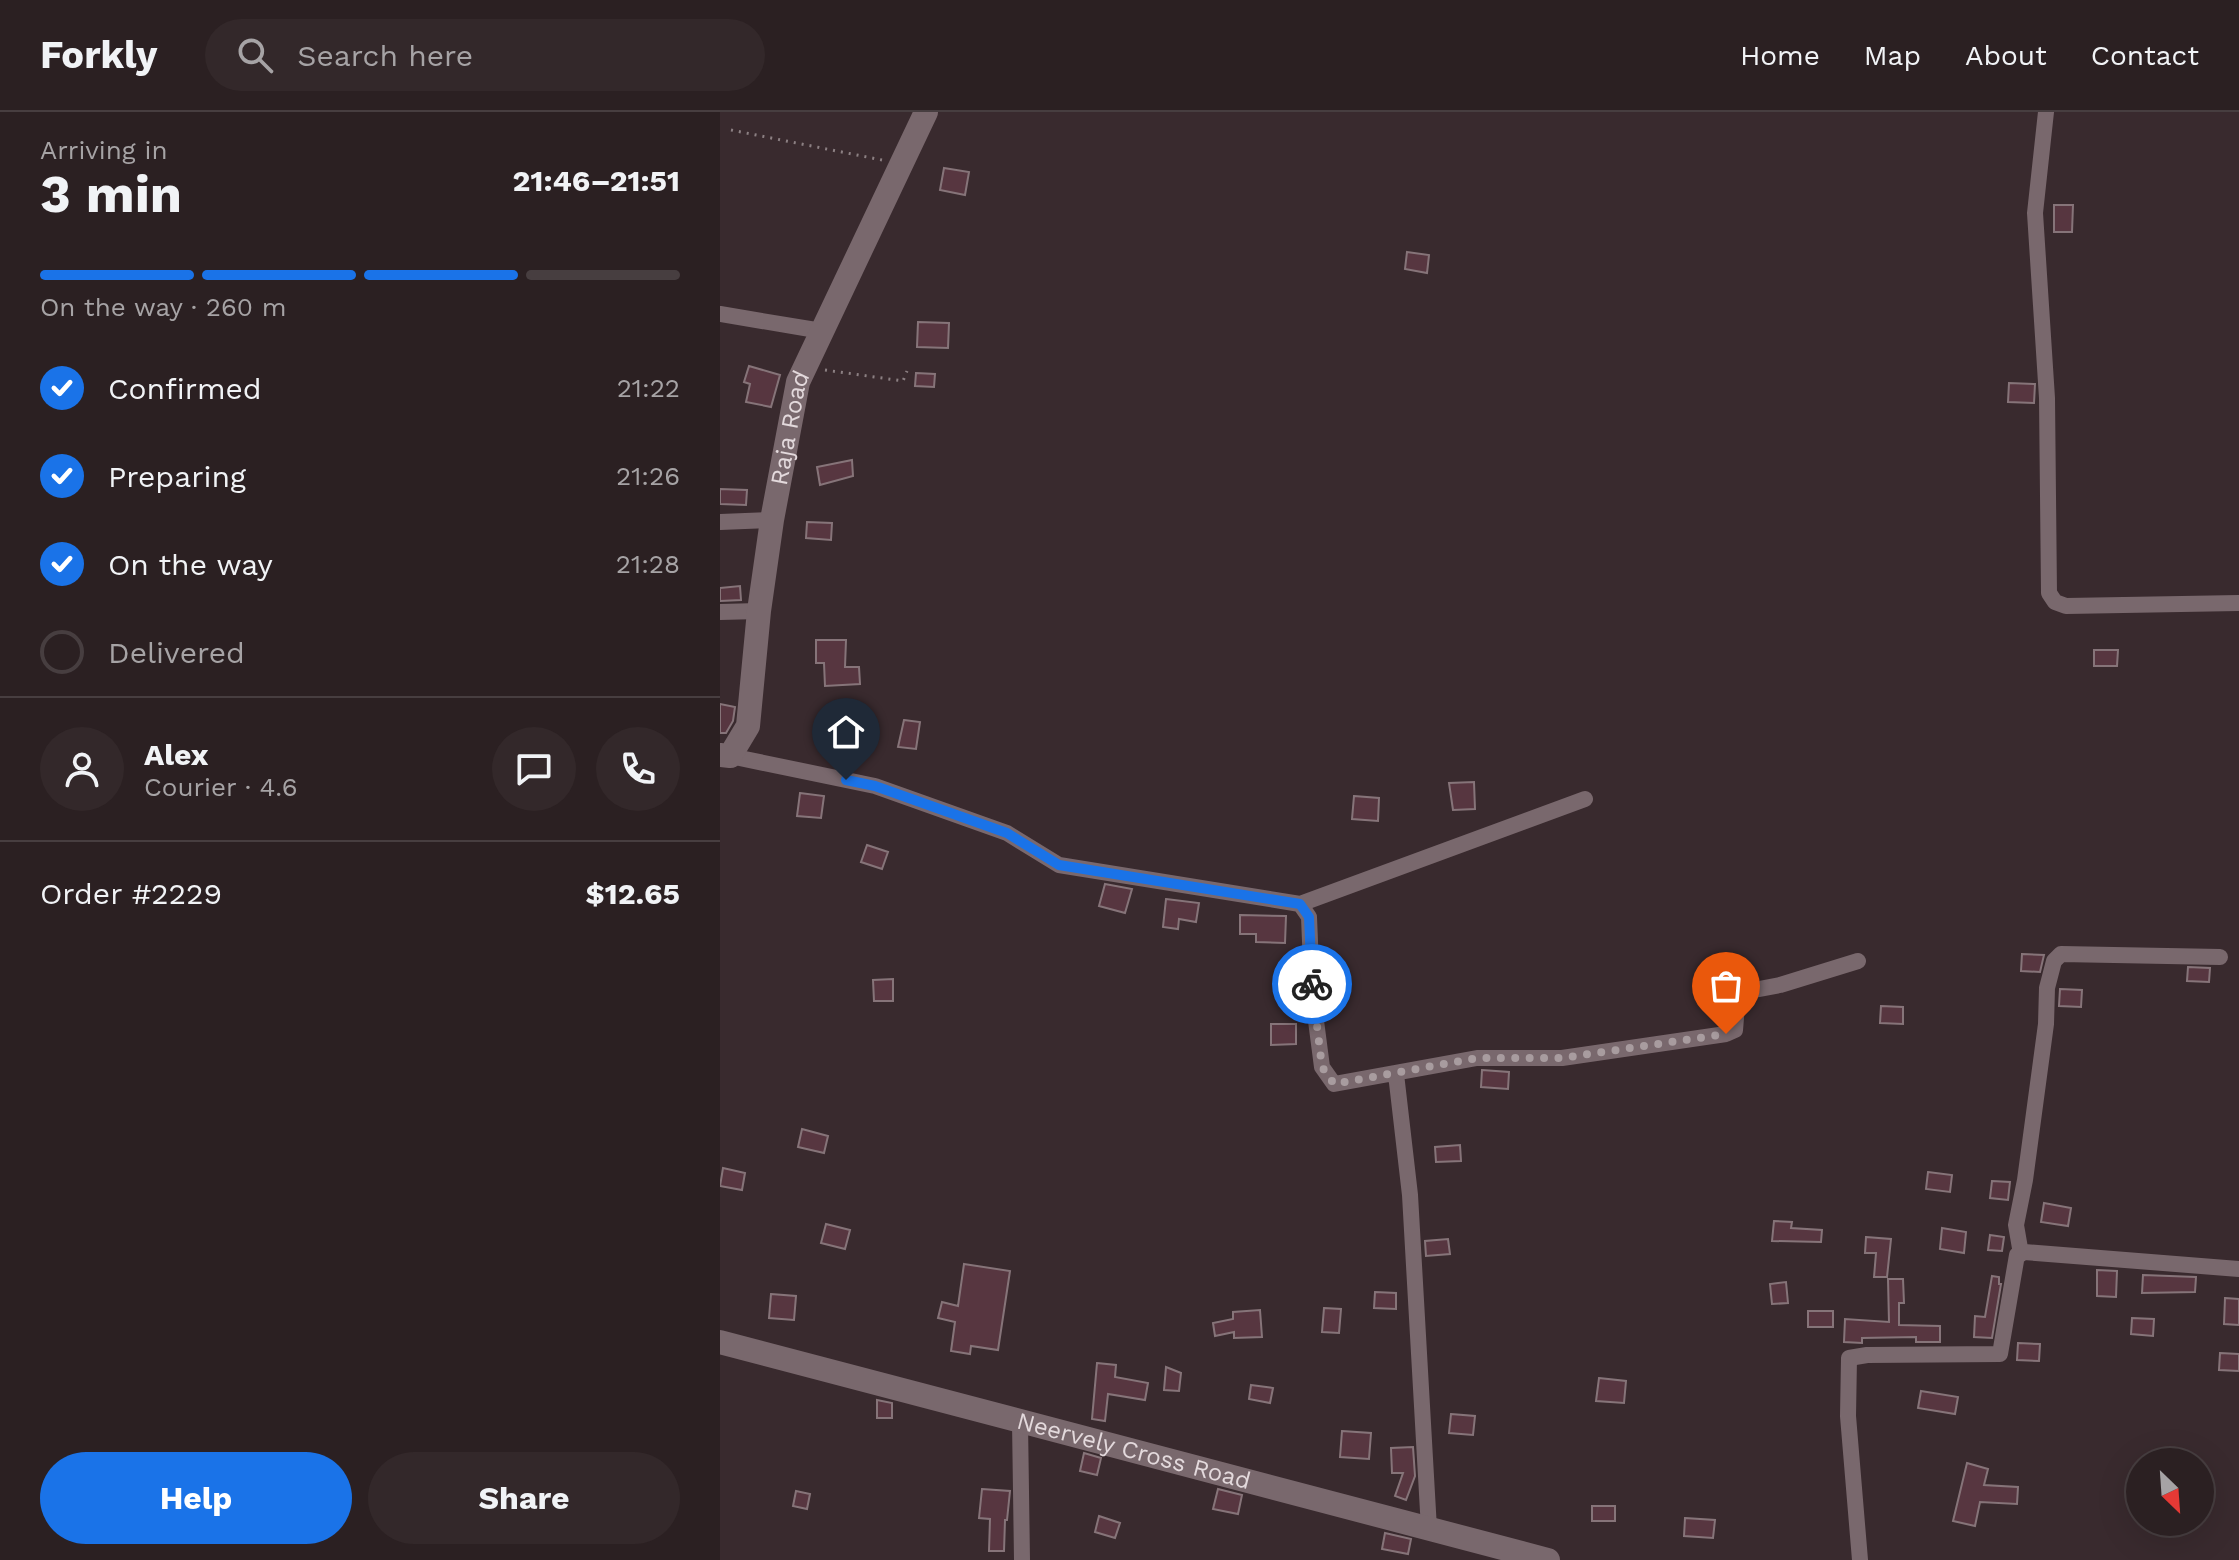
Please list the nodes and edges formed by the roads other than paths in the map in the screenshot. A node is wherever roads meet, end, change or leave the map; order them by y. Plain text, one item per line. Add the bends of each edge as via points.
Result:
1 (926, 112) edge
2 (2046, 112) edge
3 (720, 314) edge
4 (822, 331) junction
5 (772, 520) junction
6 (720, 522) edge
7 (2239, 603) edge
8 (759, 611) junction
9 (720, 612) edge
10 (725, 756) edge
11 (1585, 799) dead end
12 (1300, 904) junction
13 (2220, 957) dead end
14 (1858, 961) dead end
15 (1396, 1074) junction
16 (2021, 1254) junction
17 (2239, 1269) edge
18 (720, 1342) edge
19 (1020, 1422) junction
20 (1429, 1529) junction
21 (1022, 1560) edge
22 (1548, 1560) edge
23 (1860, 1560) edge

1 - 4 street, Raja Road
2 - 7 street via 2035,213 2047,398 2049,593 2066,606
3 - 4 street
4 - 5 street, Raja Road via 798,382
5 - 6 street
5 - 8 street, Raja Road
8 - 9 street
8 - 10 street, Raja Road via 748,726
10 - 12 street via 875,786 1007,833 1059,865
11 - 12 street
12 - 15 street via 1309,917 1322,1067 1334,1084
13 - 16 street via 2061,954 2054,961 2016,1225
14 - 15 street via 1738,993 1735,1030 1726,1034 1562,1058 1477,1058
15 - 20 street via 1410,1195
16 - 17 street
16 - 23 street via 2000,1354 1849,1358 1848,1416
18 - 19 street, Neervely Cross Road
19 - 20 street, Neervely Cross Road
19 - 21 street
20 - 22 street, Neervely Cross Road

